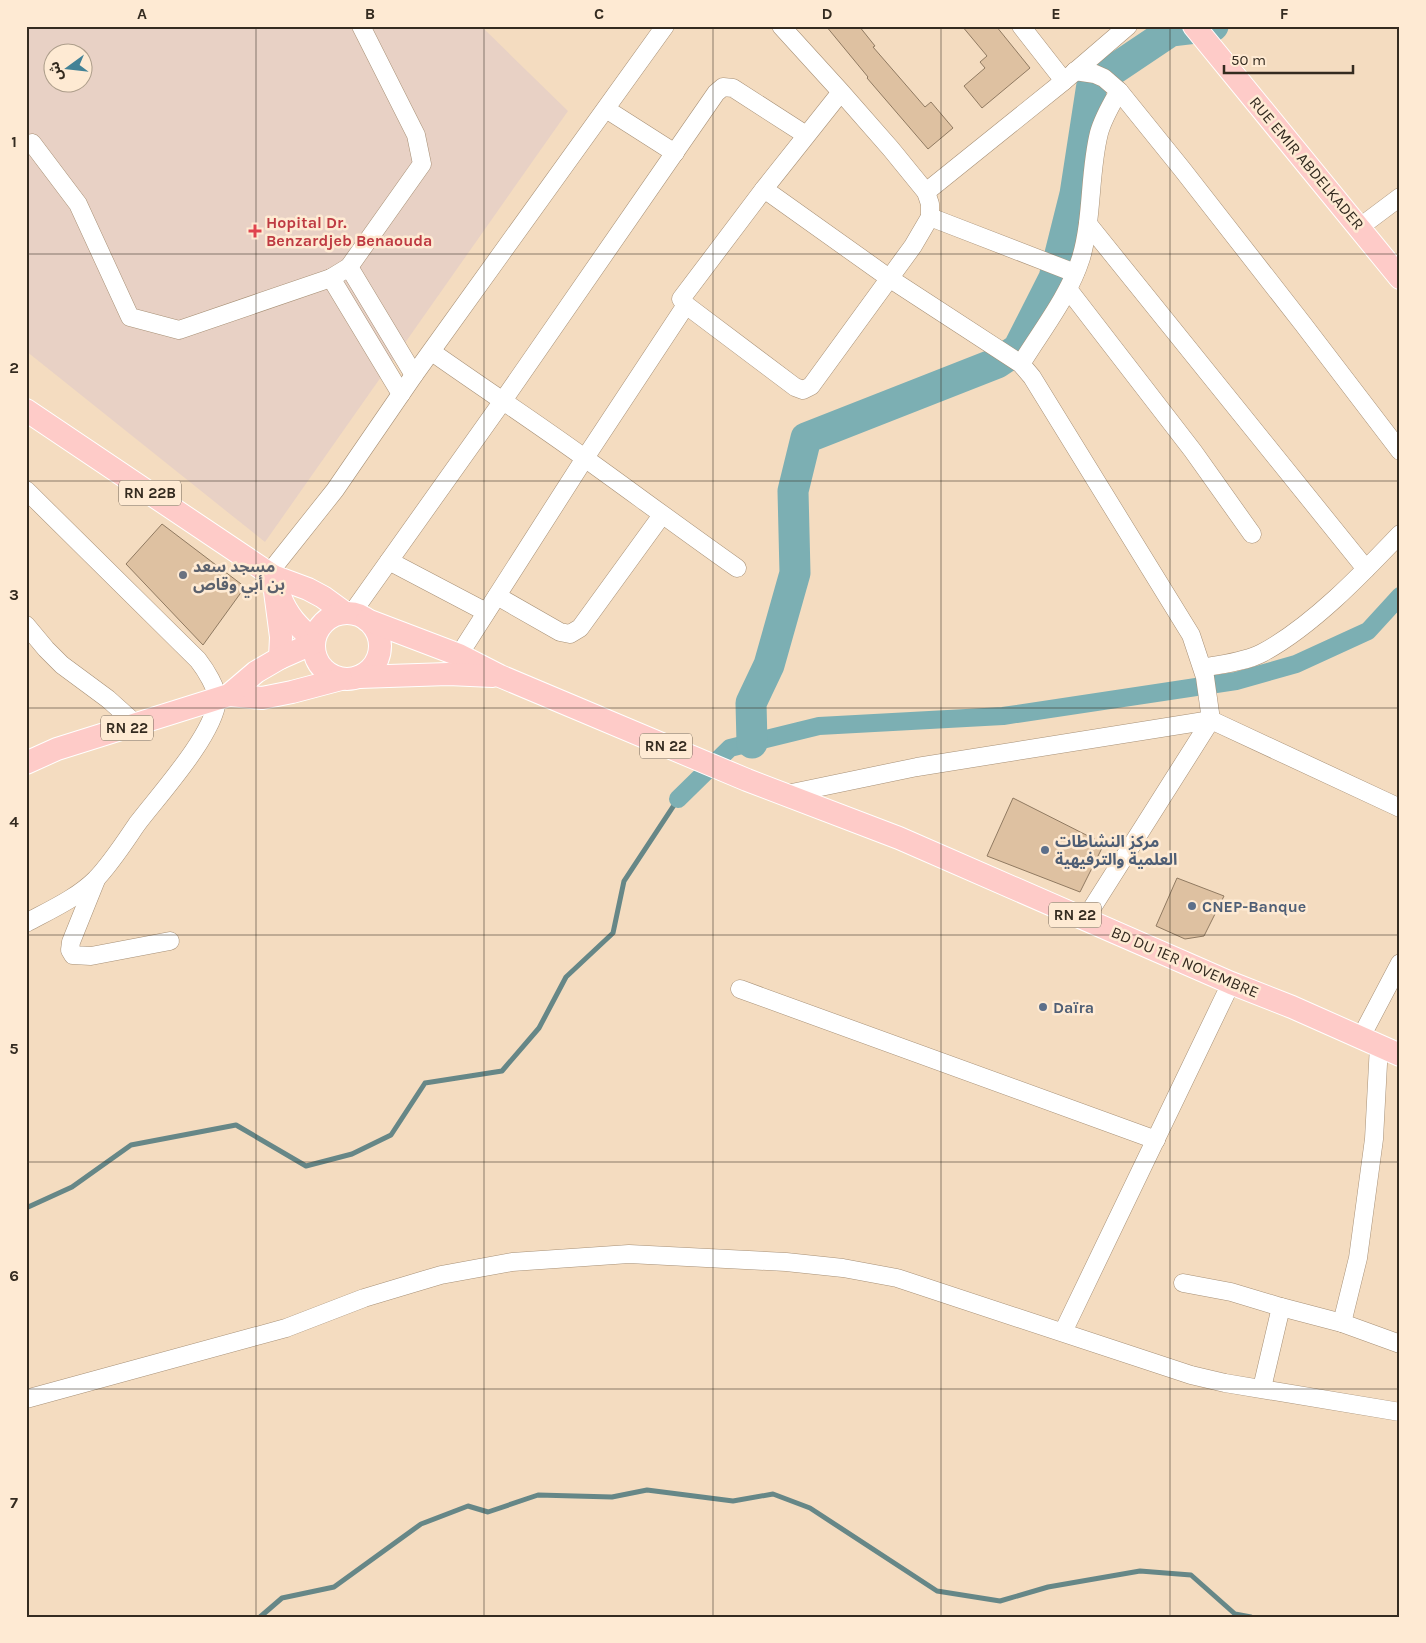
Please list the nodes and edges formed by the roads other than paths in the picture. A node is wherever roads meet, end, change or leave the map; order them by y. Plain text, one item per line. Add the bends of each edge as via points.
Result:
1 (361, 26) edge
2 (665, 26) edge
3 (781, 26) edge
4 (1021, 26) edge
5 (1128, 26) edge
6 (1194, 26) edge
7 (1075, 75) junction
8 (1115, 88) junction
9 (841, 92) junction
10 (606, 109) junction
11 (806, 135) junction
12 (32, 143) dead end
13 (675, 153) junction
14 (764, 189) junction
15 (926, 192) junction
16 (1400, 197) edge
17 (930, 217) junction
18 (1088, 224) junction
19 (1360, 227) junction
20 (350, 268) junction
21 (1064, 273) junction
22 (331, 278) junction
23 (889, 278) junction
24 (1400, 278) edge
25 (686, 305) junction
26 (432, 352) junction
27 (1013, 359) junction
28 (414, 374) junction
29 (401, 394) junction
30 (502, 402) junction
31 (26, 410) edge
32 (1400, 451) edge
33 (585, 458) junction
34 (26, 490) edge
35 (662, 515) junction
36 (1252, 534) dead end
37 (1400, 534) edge
38 (389, 561) junction
39 (737, 568) dead end
40 (1366, 569) junction
41 (271, 575) junction
42 (497, 596) junction
43 (486, 612) junction
44 (354, 616) junction
45 (26, 624) edge
46 (314, 642) junction
47 (459, 655) junction
48 (280, 658) junction
49 (1204, 673) junction
50 (500, 676) junction
51 (350, 678) junction
52 (223, 697) junction
53 (1211, 720) junction
54 (137, 725) junction
55 (26, 763) edge
56 (787, 794) junction
57 (1400, 808) edge
58 (96, 880) junction
59 (1085, 919) junction
60 (26, 923) edge
61 (170, 941) dead end
62 (1400, 962) edge
63 (1231, 983) junction
64 (740, 989) dead end
65 (1370, 1041) junction
66 (1400, 1055) edge
67 (1156, 1140) junction
68 (1183, 1283) dead end
69 (1281, 1307) junction
70 (1342, 1324) junction
71 (1064, 1332) junction
72 (1400, 1344) edge
73 (1262, 1388) junction
74 (26, 1399) edge
75 (1400, 1412) edge

1 - 20 street via 416,135 422,164
2 - 10 street
3 - 9 street
4 - 7 street
5 - 7 street
6 - 19 main road, RUE EMIR ABDELKADER
7 - 8 street via 1095,74
7 - 15 street
8 - 18 street via 1100,132
8 - 32 street via 1182,169
9 - 11 street
9 - 15 street
10 - 13 street
10 - 26 street
11 - 13 street via 733,88 723,87
11 - 14 street
12 - 22 street via 78,204 130,317 179,330
13 - 30 street
14 - 23 street
14 - 25 street via 682,296
15 - 17 street
16 - 19 street
17 - 21 street
17 - 23 street
18 - 21 street via 1085,241
18 - 40 street
19 - 24 main road, RUE EMIR ABDELKADER
20 - 22 street
20 - 28 street
21 - 27 street
21 - 36 street
22 - 29 street
23 - 25 street via 811,386 803,390 795,388
23 - 27 street
25 - 33 street
26 - 28 street
26 - 30 street
27 - 49 street via 1032,377 1184,620
28 - 29 street
29 - 41 street
30 - 33 street
30 - 38 street
31 - 41 main road, RN 22B
33 - 35 street
33 - 42 street
34 - 52 street via 198,660
35 - 39 street
35 - 42 street via 580,628 570,634 560,632
37 - 40 street
38 - 43 street
38 - 44 street
40 - 49 street via 1288,637 1260,654
41 - 44 main road, RN 22B via 308,589
41 - 46 main road via 284,609
41 - 48 main road via 281,637
42 - 43 street
43 - 47 street
44 - 46 main road via 334,616 318,630
44 - 47 main road, RN 22
44 - 51 main road via 374,627 380,646 374,665 367,672
45 - 54 street via 62,665
46 - 48 main road, RN 22
46 - 51 main road via 318,662 326,672
47 - 50 main road, RN 22
48 - 52 main road, RN 22
49 - 53 street
50 - 51 main road, RN 22 via 448,674
50 - 56 main road, BD DU 1ER NOVEMBRE / RN 22
51 - 52 main road, RN 22 via 262,698
52 - 54 main road, RN 22
52 - 58 street via 208,728 186,761
53 - 56 street via 917,767
53 - 57 street
53 - 59 street
54 - 55 main road, RN 22
56 - 59 main road, BD DU 1ER NOVEMBRE / RN 22 via 899,838
58 - 60 street via 74,897
58 - 61 street via 71,942 73,955 91,956
59 - 63 main road, BD DU 1ER NOVEMBRE / RN 22
62 - 65 street
63 - 65 main road, BD DU 1ER NOVEMBRE / RN 22
63 - 67 street
64 - 67 street
65 - 66 main road, BD DU 1ER NOVEMBRE / RN 22
65 - 70 street via 1372,1148 1358,1258
67 - 71 street
68 - 69 street via 1231,1292
69 - 70 street
69 - 73 street
70 - 72 street
71 - 73 street via 1192,1375
71 - 74 street via 897,1278 843,1268 629,1254 512,1262 441,1275 364,1298 286,1328
73 - 75 street

